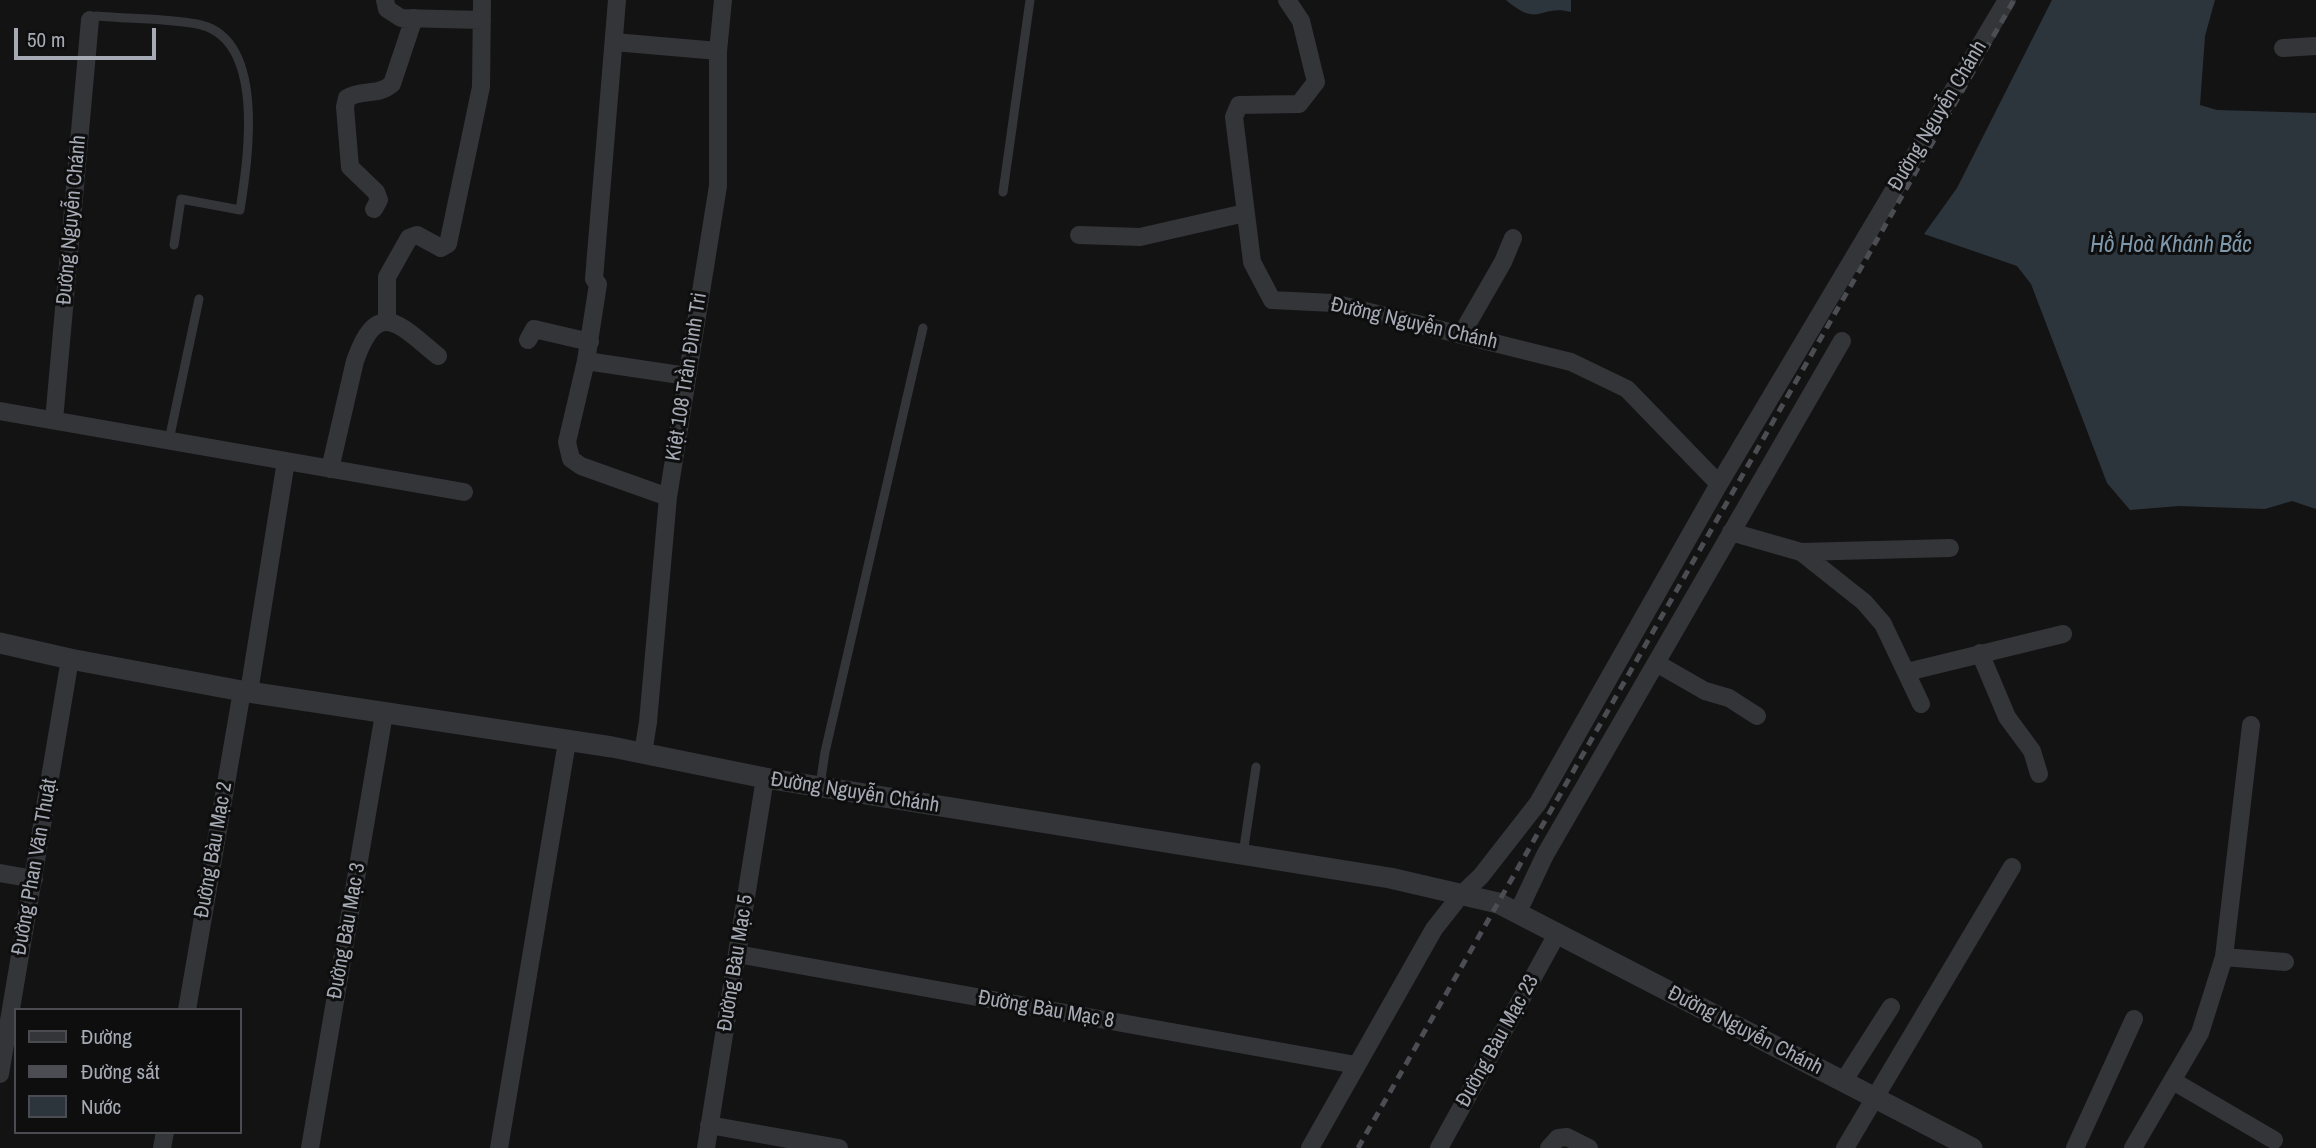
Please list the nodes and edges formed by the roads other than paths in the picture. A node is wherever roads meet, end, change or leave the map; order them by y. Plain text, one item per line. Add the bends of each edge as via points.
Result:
1 (385, 0) edge
2 (482, 0) edge
3 (617, 0) edge
4 (723, 0) edge
5 (1030, 0) edge
6 (1287, 0) edge
7 (2007, 0) edge
8 (414, 18) junction
9 (90, 20) joint
10 (482, 20) junction
11 (614, 42) junction
12 (2316, 46) edge
13 (2284, 48) dead end
14 (718, 51) junction
15 (1003, 192) dead end
16 (374, 209) dead end
17 (1245, 213) junction
18 (1079, 235) dead end
19 (1513, 238) dead end
20 (174, 245) dead end
21 (200, 299) dead end
22 (387, 320) junction
23 (923, 328) dead end
24 (1461, 335) junction
25 (528, 340) dead end
26 (1842, 341) dead end
27 (590, 342) junction
28 (438, 356) dead end
29 (586, 361) junction
30 (687, 376) junction
31 (0, 411) edge
32 (54, 420) junction
33 (169, 440) junction
34 (286, 461) junction
35 (330, 469) junction
36 (1719, 484) junction
37 (464, 492) dead end
38 (668, 497) junction
39 (1731, 532) junction
40 (1950, 548) dead end
41 (1801, 552) junction
42 (2063, 634) dead end
43 (0, 643) edge
44 (1980, 653) junction
45 (70, 659) junction
46 (1658, 663) junction
47 (1907, 672) junction
48 (245, 692) junction
49 (1921, 704) dead end
50 (384, 714) junction
51 (1757, 716) dead end
52 (2251, 725) dead end
53 (567, 742) junction
54 (643, 753) junction
55 (1256, 767) dead end
56 (2039, 774) dead end
57 (765, 778) junction
58 (819, 787) junction
59 (1242, 856) junction
60 (2012, 867) dead end
61 (0, 873) edge
62 (34, 879) junction
63 (1460, 896) junction
64 (1518, 912) junction
65 (1557, 934) junction
66 (737, 954) junction
67 (2224, 957) junction
68 (2286, 962) dead end
69 (1891, 1007) dead end
70 (187, 1008) edge
71 (2134, 1019) dead end
72 (1356, 1065) junction
73 (0, 1074) edge
74 (2173, 1081) junction
75 (1843, 1082) junction
76 (1873, 1097) junction
77 (709, 1125) junction
78 (2274, 1140) dead end
79 (1554, 1143) edge
80 (310, 1148) edge
81 (499, 1148) edge
82 (706, 1148) edge
83 (839, 1148) edge
84 (1310, 1148) edge
85 (1439, 1148) edge
86 (1589, 1148) edge
87 (1845, 1148) edge
88 (1972, 1148) edge
89 (2075, 1148) edge
90 (2133, 1148) edge

1 - 8 street via 393,16
2 - 10 street
3 - 11 street
4 - 14 street, Kiệt 108 Trần Đình Tri
5 - 15 lane
6 - 17 street, Đường Nguyễn Chánh via 1301,21 1316,82 1299,104 1240,105 1234,117 1235,141
7 - 36 street, Đường Nguyễn Chánh
8 - 10 street
8 - 16 street via 392,84 376,93 354,94 345,107 349,167 376,192 379,200
9 - 20 lane via 96,16 198,24 221,36 239,55 244,68 246,170 240,210 181,199
9 - 32 street, Đường Nguyễn Chánh
10 - 22 street via 481,87 448,244 441,248 417,235 409,238 387,277
11 - 14 street
11 - 27 street
12 - 13 street
14 - 30 street, Kiệt 108 Trần Đình Tri via 718,186
17 - 18 street via 1140,237
17 - 24 street, Đường Nguyễn Chánh via 1252,262 1272,300 1333,303
19 - 24 street
21 - 33 lane
22 - 28 street
22 - 35 street via 376,324 361,344
23 - 58 lane
24 - 36 street, Đường Nguyễn Chánh via 1571,362 1627,389
25 - 27 street via 534,328
26 - 39 street
27 - 29 street
29 - 30 street
29 - 38 street via 567,442 572,459
30 - 38 street, Kiệt 108 Trần Đình Tri
31 - 32 street
32 - 33 street
33 - 34 street
34 - 35 street
34 - 48 street
35 - 37 street
36 - 63 street, Đường Nguyễn Chánh via 1538,803
38 - 54 street, Kiệt 108 Trần Đình Tri
39 - 41 street
39 - 46 street
40 - 41 street
41 - 47 street via 1864,602 1883,624
42 - 44 street
43 - 45 street, Đường Nguyễn Chánh
44 - 47 street
44 - 56 street via 2007,717 2032,751
45 - 48 street, Đường Nguyễn Chánh
45 - 62 street, Đường Phan Văn Thuật
46 - 51 street
46 - 64 street via 1545,856
47 - 49 street
48 - 50 street, Đường Nguyễn Chánh
48 - 70 street, Đường Bàu Mạc 2
50 - 53 street, Đường Nguyễn Chánh
50 - 80 street, Đường Bàu Mạc 3
52 - 67 street
53 - 54 street, Đường Nguyễn Chánh
53 - 81 street
54 - 57 street, Đường Nguyễn Chánh
55 - 59 lane
57 - 58 street, Đường Nguyễn Chánh
57 - 66 street, Đường Bàu Mạc 5
58 - 59 street, Đường Nguyễn Chánh
59 - 63 street, Đường Nguyễn Chánh via 1390,878
60 - 76 street
61 - 62 street
62 - 73 street, Đường Phan Văn Thuật
63 - 64 street, Đường Nguyễn Chánh
63 - 72 street via 1434,929
64 - 65 street, Đường Nguyễn Chánh
65 - 75 street, Đường Nguyễn Chánh
65 - 85 street, Đường Bàu Mạc 23
66 - 72 street, Đường Bàu Mạc 8
66 - 77 street, Đường Bàu Mạc 5
67 - 68 street
67 - 74 street via 2200,1033
69 - 75 street
71 - 89 street
72 - 84 street
74 - 78 street
74 - 90 street
75 - 76 street, Đường Nguyễn Chánh
76 - 87 street
76 - 88 street, Đường Nguyễn Chánh
77 - 82 street, Đường Bàu Mạc 5
77 - 83 street
79 - 86 street via 1567,1138

